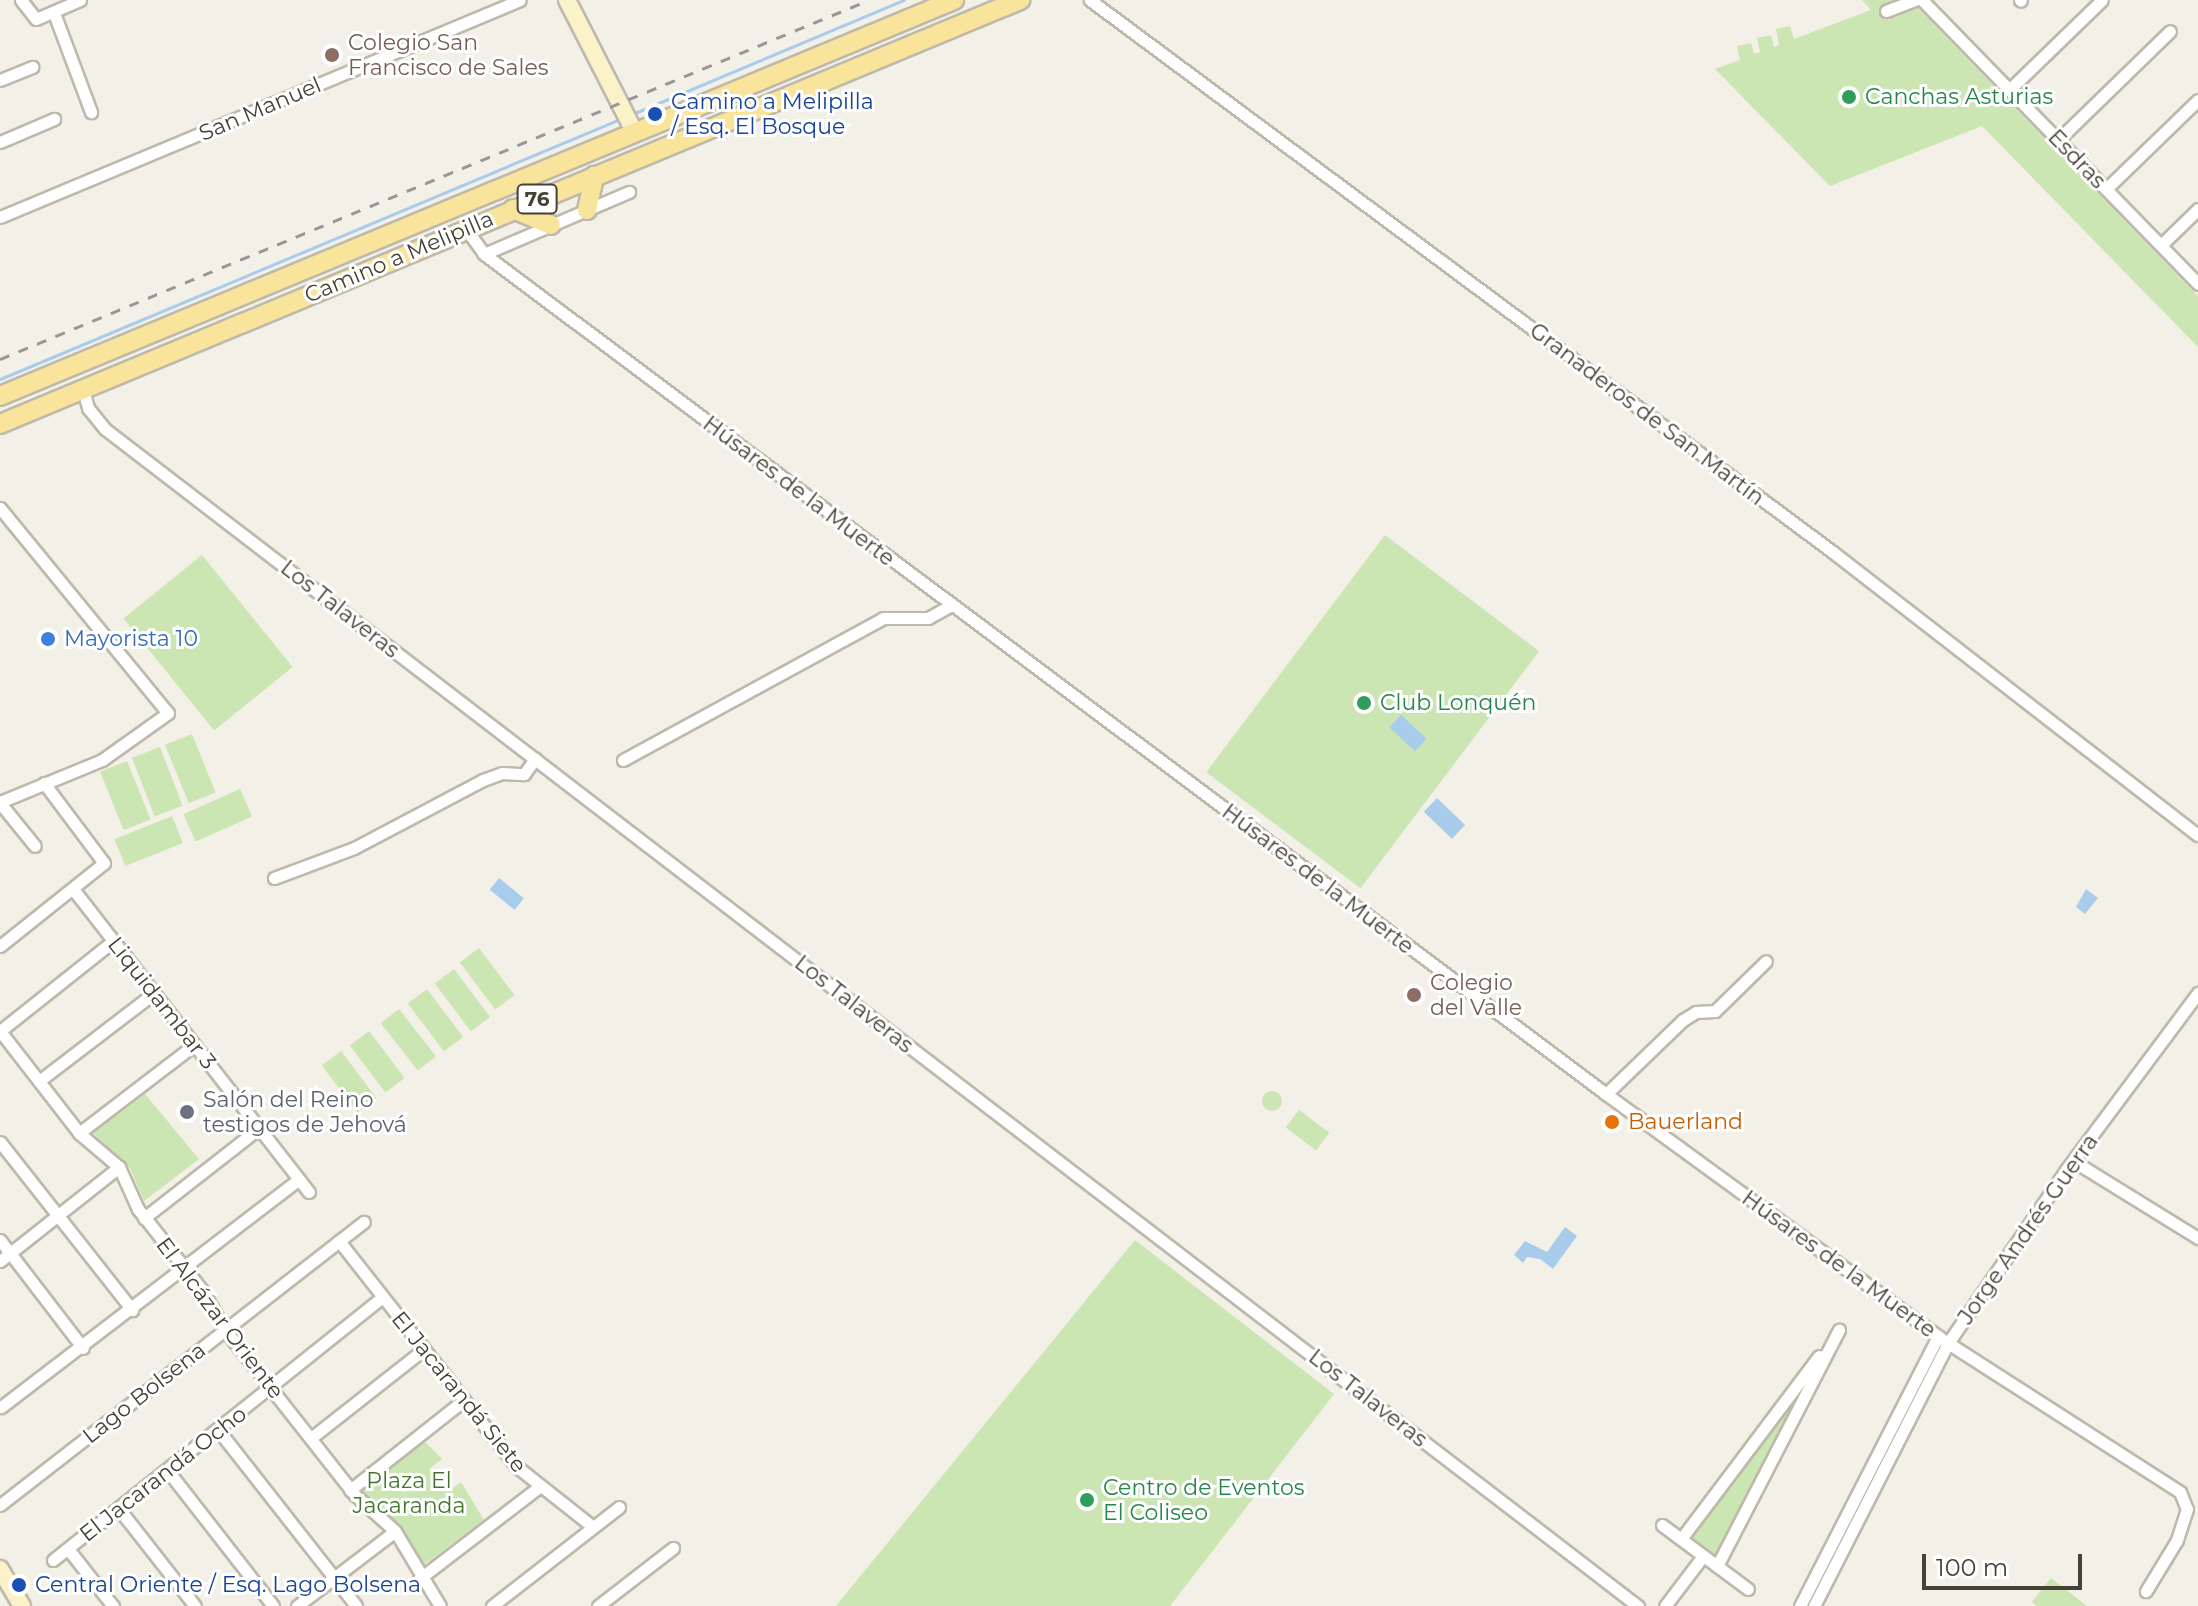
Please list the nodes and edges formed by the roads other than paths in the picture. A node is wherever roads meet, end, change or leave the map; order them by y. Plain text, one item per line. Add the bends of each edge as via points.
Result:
1 (80, 0) edge
2 (520, 0) edge
3 (567, 0) edge
4 (954, 0) edge
5 (1020, 0) edge
6 (1090, 0) edge
7 (1915, 0) edge
8 (1922, 0) edge
9 (2102, 0) edge
10 (24, 6) edge
11 (1886, 11) dead end
12 (54, 13) junction
13 (2170, 31) dead end
14 (32, 67) dead end
15 (0, 80) edge
16 (2009, 90) junction
17 (2198, 100) edge
18 (91, 112) dead end
19 (54, 119) dead end
20 (630, 120) junction
21 (2058, 140) junction
22 (0, 142) edge
23 (594, 176) junction
24 (2106, 189) junction
25 (629, 192) dead end
26 (513, 209) junction
27 (2198, 209) edge
28 (587, 210) junction
29 (0, 217) edge
30 (551, 225) junction
31 (466, 229) junction
32 (2161, 245) junction
33 (484, 254) junction
34 (2198, 284) edge
35 (75, 366) junction
36 (44, 377) junction
37 (83, 390) junction
38 (0, 396) edge
39 (55, 400) junction
40 (0, 424) edge
41 (0, 508) edge
42 (951, 605) junction
43 (535, 759) junction
44 (623, 760) dead end
45 (44, 783) junction
46 (0, 803) edge
47 (2198, 835) edge
48 (35, 846) dead end
49 (274, 878) dead end
50 (73, 889) junction
51 (113, 941) junction
52 (0, 946) edge
53 (1766, 961) dead end
54 (154, 993) junction
55 (2198, 993) edge
56 (0, 1031) edge
57 (194, 1045) junction
58 (39, 1081) junction
59 (1606, 1094) junction
60 (259, 1128) junction
61 (79, 1133) junction
62 (0, 1142) edge
63 (2075, 1162) junction
64 (119, 1167) junction
65 (299, 1179) junction
66 (309, 1192) dead end
67 (58, 1216) junction
68 (144, 1218) junction
69 (364, 1222) dead end
70 (2198, 1238) edge
71 (0, 1240) edge
72 (339, 1241) junction
73 (10, 1253) junction
74 (0, 1261) edge
75 (185, 1268) junction
76 (383, 1297) junction
77 (132, 1310) junction
78 (225, 1330) junction
79 (1943, 1339) junction
80 (83, 1348) junction
81 (424, 1349) junction
82 (272, 1388) junction
83 (464, 1400) junction
84 (0, 1409) edge
85 (219, 1431) junction
86 (311, 1438) junction
87 (168, 1471) junction
88 (539, 1487) junction
89 (350, 1490) junction
90 (0, 1505) edge
91 (619, 1507) dead end
92 (119, 1509) junction
93 (1662, 1525) dead end
94 (593, 1527) junction
95 (395, 1531) junction
96 (1681, 1539) junction
97 (673, 1548) dead end
98 (68, 1549) junction
99 (1703, 1556) junction
100 (53, 1560) dead end
101 (1717, 1566) junction
102 (0, 1569) edge
103 (334, 1578) junction
104 (419, 1579) junction
105 (1748, 1589) dead end
106 (2146, 1591) dead end
107 (22, 1606) edge
108 (113, 1606) edge
109 (195, 1606) edge
110 (273, 1606) edge
111 (297, 1606) edge
112 (356, 1606) edge
113 (440, 1606) edge
114 (492, 1606) edge
115 (598, 1606) edge
116 (1638, 1606) edge
117 (1665, 1606) edge
118 (1800, 1606) edge
119 (1814, 1606) edge

1 - 12 street
2 - 29 street, San Manuel
3 - 20 street
4 - 20 main road, Camino a Melipilla / 76
5 - 23 main road, Camino a Melipilla / 76
6 - 47 street, Granaderos de San Martín via 1834,553
7 - 11 street
8 - 16 street, Esdras
9 - 16 street
10 - 12 street via 36,19
12 - 18 street
13 - 21 street
14 - 15 street
16 - 21 street, Esdras
17 - 24 street
19 - 22 street
20 - 35 main road, Camino a Melipilla / 76
21 - 24 street, Esdras
23 - 26 main road, Camino a Melipilla / 76
23 - 28 main road
24 - 32 street, Esdras
25 - 28 street
26 - 30 main road
26 - 31 main road, Camino a Melipilla / 76
27 - 32 street
28 - 30 street
30 - 33 street
31 - 33 street, Húsares de la Muerte
31 - 37 main road, Camino a Melipilla / 76
32 - 34 street, Esdras
33 - 42 street, Húsares de la Muerte
35 - 36 main road, Camino a Melipilla / 76
35 - 37 main road
36 - 38 main road, Camino a Melipilla / 76
36 - 39 main road
37 - 39 main road, Camino a Melipilla / 76
37 - 43 street, Los Talaveras via 88,408 105,429
39 - 40 main road, Camino a Melipilla / 76
41 - 45 street via 168,713 102,760
42 - 44 street via 928,618 883,618
42 - 59 street, Húsares de la Muerte
43 - 49 street via 524,774 502,773 483,780 354,848
43 - 116 street, Los Talaveras
45 - 46 street
45 - 50 street via 103,857 102,865
46 - 48 street
50 - 51 street, Liquidambar 3
50 - 52 street
51 - 54 street, Liquidambar 3
51 - 56 street
53 - 59 street via 1715,1011 1696,1012 1683,1020
54 - 57 street, Liquidambar 3
54 - 58 street
55 - 63 street, Jorge Andrés Guerra
56 - 58 street, El Alcázar Oriente
57 - 60 street, Liquidambar 3
57 - 61 street
58 - 61 street, El Alcázar Oriente
59 - 79 street, Húsares de la Muerte
60 - 65 street, Liquidambar 3
60 - 68 street
61 - 64 street, El Alcázar Oriente
62 - 67 street
63 - 70 street
63 - 79 street, Jorge Andrés Guerra
64 - 67 street
64 - 68 street, El Alcázar Oriente
65 - 66 street, Liquidambar 3
65 - 75 street
67 - 73 street
67 - 77 street
68 - 75 street, El Alcázar Oriente
69 - 72 street, Lago Bolsena
71 - 73 street
72 - 76 street, El Jacarandá Siete
72 - 78 street, Lago Bolsena
73 - 74 street
73 - 80 street
75 - 77 street
75 - 78 street, El Alcázar Oriente
76 - 81 street, El Jacarandá Siete
76 - 82 street, El Jacarandá Ocho
77 - 80 street
78 - 82 street, El Alcázar Oriente
78 - 90 street, Lago Bolsena
79 - 106 street, Húsares de la Muerte via 2180,1492 2187,1509 2177,1540
79 - 118 street, Jorge Andrés Guerra
79 - 119 street, Jorge Andrés Guerra
80 - 84 street
81 - 83 street, El Jacarandá Siete
81 - 86 street
82 - 85 street, El Jacarandá Ocho
82 - 86 street, El Alcázar Oriente
83 - 88 street, El Jacarandá Siete
83 - 89 street
85 - 87 street, El Jacarandá Ocho
85 - 103 street
86 - 89 street, El Alcázar Oriente
87 - 92 street, El Jacarandá Ocho
87 - 110 street
88 - 94 street, El Jacarandá Siete
88 - 104 street
89 - 95 street, El Alcázar Oriente
91 - 94 street
92 - 98 street, El Jacarandá Ocho
92 - 109 street
93 - 96 street
94 - 114 street
95 - 103 street
95 - 104 street, El Alcázar Oriente
96 - 99 street
96 - 101 street via 1839,1330
97 - 115 street
98 - 100 street, El Jacarandá Ocho
98 - 108 street
99 - 101 street
99 - 117 street
101 - 105 street
102 - 107 street
103 - 111 street
103 - 112 street
104 - 113 street, El Alcázar Oriente

